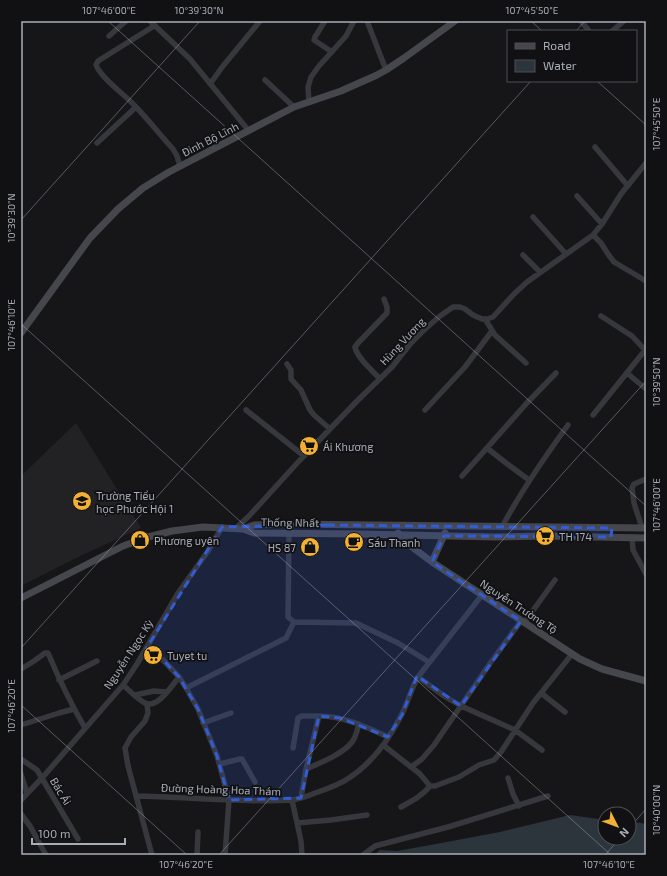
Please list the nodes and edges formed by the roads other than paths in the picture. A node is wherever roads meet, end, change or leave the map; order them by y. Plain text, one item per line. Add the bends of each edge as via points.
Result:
1 (126, 21) edge
2 (150, 21) edge
3 (260, 21) edge
4 (325, 21) edge
5 (354, 21) edge
6 (367, 21) edge
7 (455, 21) edge
8 (581, 21) edge
9 (624, 21) edge
10 (154, 26) junction
11 (587, 30) edge
12 (613, 30) edge
13 (109, 36) dead end
14 (332, 52) junction
15 (386, 70) junction
16 (265, 80) dead end
17 (210, 84) junction
18 (309, 102) junction
19 (136, 107) junction
20 (294, 107) junction
21 (249, 131) junction
22 (97, 143) dead end
23 (595, 147) dead end
24 (646, 164) edge
25 (180, 166) junction
26 (628, 186) junction
27 (576, 196) dead end
28 (533, 217) dead end
29 (602, 224) junction
30 (593, 234) junction
31 (566, 254) junction
32 (523, 256) dead end
33 (540, 272) junction
34 (646, 281) edge
35 (384, 299) dead end
36 (601, 316) dead end
37 (485, 319) junction
38 (492, 331) junction
39 (21, 334) edge
40 (646, 349) edge
41 (526, 363) dead end
42 (287, 364) dead end
43 (556, 373) dead end
44 (627, 373) junction
45 (380, 379) junction
46 (646, 389) edge
47 (246, 410) dead end
48 (425, 410) dead end
49 (593, 415) dead end
50 (568, 425) dead end
51 (330, 429) junction
52 (487, 448) junction
53 (304, 456) junction
54 (462, 476) dead end
55 (646, 479) edge
56 (529, 480) junction
57 (398, 526) junction
58 (446, 526) junction
59 (222, 527) junction
60 (502, 527) junction
61 (239, 528) junction
62 (612, 528) junction
63 (644, 528) edge
64 (289, 533) junction
65 (398, 535) junction
66 (444, 536) junction
67 (611, 537) junction
68 (632, 537) junction
69 (646, 538) edge
70 (432, 562) junction
71 (646, 574) edge
72 (555, 580) dead end
73 (482, 595) junction
74 (21, 598) edge
75 (294, 622) junction
76 (523, 622) junction
77 (146, 649) junction
78 (572, 654) junction
79 (97, 661) dead end
80 (429, 662) junction
81 (21, 669) edge
82 (179, 677) junction
83 (418, 677) junction
84 (59, 680) junction
85 (646, 681) edge
86 (123, 685) junction
87 (186, 688) junction
88 (166, 692) junction
89 (541, 693) junction
90 (135, 695) junction
91 (147, 704) junction
92 (462, 706) junction
93 (74, 710) junction
94 (565, 712) dead end
95 (231, 713) dead end
96 (319, 716) junction
97 (203, 723) junction
98 (360, 724) junction
99 (21, 725) edge
100 (85, 728) junction
101 (515, 730) junction
102 (388, 737) junction
103 (383, 744) junction
104 (293, 748) dead end
105 (542, 750) dead end
106 (21, 759) edge
107 (220, 764) junction
108 (411, 767) junction
109 (306, 769) junction
110 (21, 774) edge
111 (42, 778) junction
112 (508, 778) dead end
113 (255, 782) dead end
114 (430, 786) junction
115 (27, 793) junction
116 (136, 796) junction
117 (548, 796) dead end
118 (301, 798) junction
119 (21, 800) edge
120 (229, 800) junction
121 (292, 800) junction
122 (518, 806) junction
123 (401, 807) dead end
124 (21, 814) edge
125 (367, 815) dead end
126 (297, 823) junction
127 (198, 832) dead end
128 (78, 839) dead end
129 (46, 855) edge
130 (152, 855) edge
131 (197, 855) edge
132 (225, 855) edge
133 (302, 855) edge
134 (363, 855) edge

1 - 13 street
2 - 10 street
3 - 17 street
4 - 14 street via 314,40
5 - 14 street via 346,36
6 - 15 street
7 - 15 main road, Đinh Bộ Lĩnh
8 - 11 street
9 - 12 street
10 - 17 street via 185,54
10 - 19 street via 97,62 100,72
14 - 18 street via 313,73 308,87
15 - 18 main road, Đinh Bộ Lĩnh via 371,79
16 - 20 street
17 - 21 street
18 - 20 main road, Đinh Bộ Lĩnh
19 - 22 street
19 - 25 street via 173,149
20 - 21 main road, Đinh Bộ Lĩnh
21 - 25 main road, Đinh Bộ Lĩnh
23 - 26 street
24 - 26 street
25 - 39 main road, Đinh Bộ Lĩnh via 136,193 97,230
26 - 29 street
27 - 29 street
28 - 31 street
29 - 30 street
30 - 31 street
30 - 34 street via 614,262
31 - 33 street
32 - 33 street
33 - 37 street via 520,288 495,316
35 - 45 street via 387,313 355,347 356,352
36 - 40 street via 632,336
37 - 38 street
37 - 45 street, Hùng Vương via 460,307 453,307 417,336
38 - 41 street
38 - 48 street via 465,367
40 - 44 street
42 - 51 street via 291,370 291,379 310,410
43 - 52 street
44 - 46 street
44 - 49 street
45 - 51 street, Hùng Vương
47 - 53 street
50 - 56 street
51 - 53 street, Hùng Vương
52 - 54 street
52 - 56 street
53 - 61 street, Hùng Vương
55 - 63 street via 634,484 632,488 634,503
56 - 60 street
57 - 58 main road, Thống Nhất
57 - 61 main road, Thống Nhất via 254,525
57 - 65 main road
58 - 60 main road, Thống Nhất
58 - 66 main road
59 - 61 main road
59 - 74 main road via 190,528 139,539
59 - 77 street, Nguyễn Ngọc Kỳ via 178,593
60 - 62 main road, Thống Nhất
61 - 64 main road, Thống Nhất via 254,533
62 - 63 main road, Thống Nhất
62 - 67 main road
64 - 65 main road, Thống Nhất
64 - 75 street via 288,617
65 - 66 main road, Thống Nhất
65 - 70 main road, Nguyễn Trường Tộ
66 - 67 main road, Thống Nhất
66 - 70 main road
67 - 68 main road, Thống Nhất
68 - 69 main road, Thống Nhất
68 - 71 street via 633,550
70 - 73 main road, Nguyễn Trường Tộ
72 - 76 street
73 - 76 main road, Nguyễn Trường Tộ
73 - 80 street, Đường Hoàng Hoa Thám
75 - 80 street via 356,623 398,643
75 - 87 street via 286,638
76 - 78 main road, Nguyễn Trường Tộ
76 - 92 street via 491,662
77 - 82 street via 164,661
77 - 86 street, Nguyễn Ngọc Kỳ
78 - 85 main road, Nguyễn Trường Tộ via 602,669
78 - 89 street
79 - 84 street
80 - 83 street, Đường Hoàng Hoa Thám
81 - 84 street via 47,652
82 - 87 street
82 - 88 street
83 - 92 street
83 - 102 street, Đường Hoàng Hoa Thám via 402,715
84 - 93 street
86 - 90 street
86 - 100 street, Nguyễn Ngọc Kỳ
87 - 97 street
88 - 90 street via 154,691
88 - 91 street via 156,703
89 - 94 street
89 - 101 street
90 - 91 street
91 - 116 street via 148,713 145,721 125,748
92 - 101 street
92 - 108 street via 429,752
93 - 99 street
93 - 100 street
95 - 97 street
96 - 98 street via 334,716
96 - 104 street via 298,718
96 - 109 street
97 - 107 street
98 - 102 street
98 - 109 street via 348,746
100 - 111 street, Nguyễn Ngọc Kỳ
101 - 105 street
101 - 114 street via 494,760 479,765 459,777
102 - 103 street, Đường Hoàng Hoa Thám
103 - 108 street
103 - 118 street, Đường Hoàng Hoa Thám via 364,766 348,778 328,789
106 - 111 street, Bác Ái via 37,770
107 - 113 street via 242,759
107 - 120 street
108 - 114 street
109 - 118 street
110 - 115 street
111 - 115 street, Nguyễn Ngọc Kỳ
111 - 128 street, Bác Ái
112 - 122 street
114 - 123 street via 421,796
115 - 119 street, Nguyễn Ngọc Kỳ
116 - 120 street, Đường Hoàng Hoa Thám
116 - 130 street
117 - 122 street
118 - 121 street, Đường Hoàng Hoa Thám
120 - 121 street, Đường Hoàng Hoa Thám
120 - 132 street
121 - 126 street
122 - 134 street via 375,846
124 - 129 street
125 - 126 street
126 - 133 street
127 - 131 street

